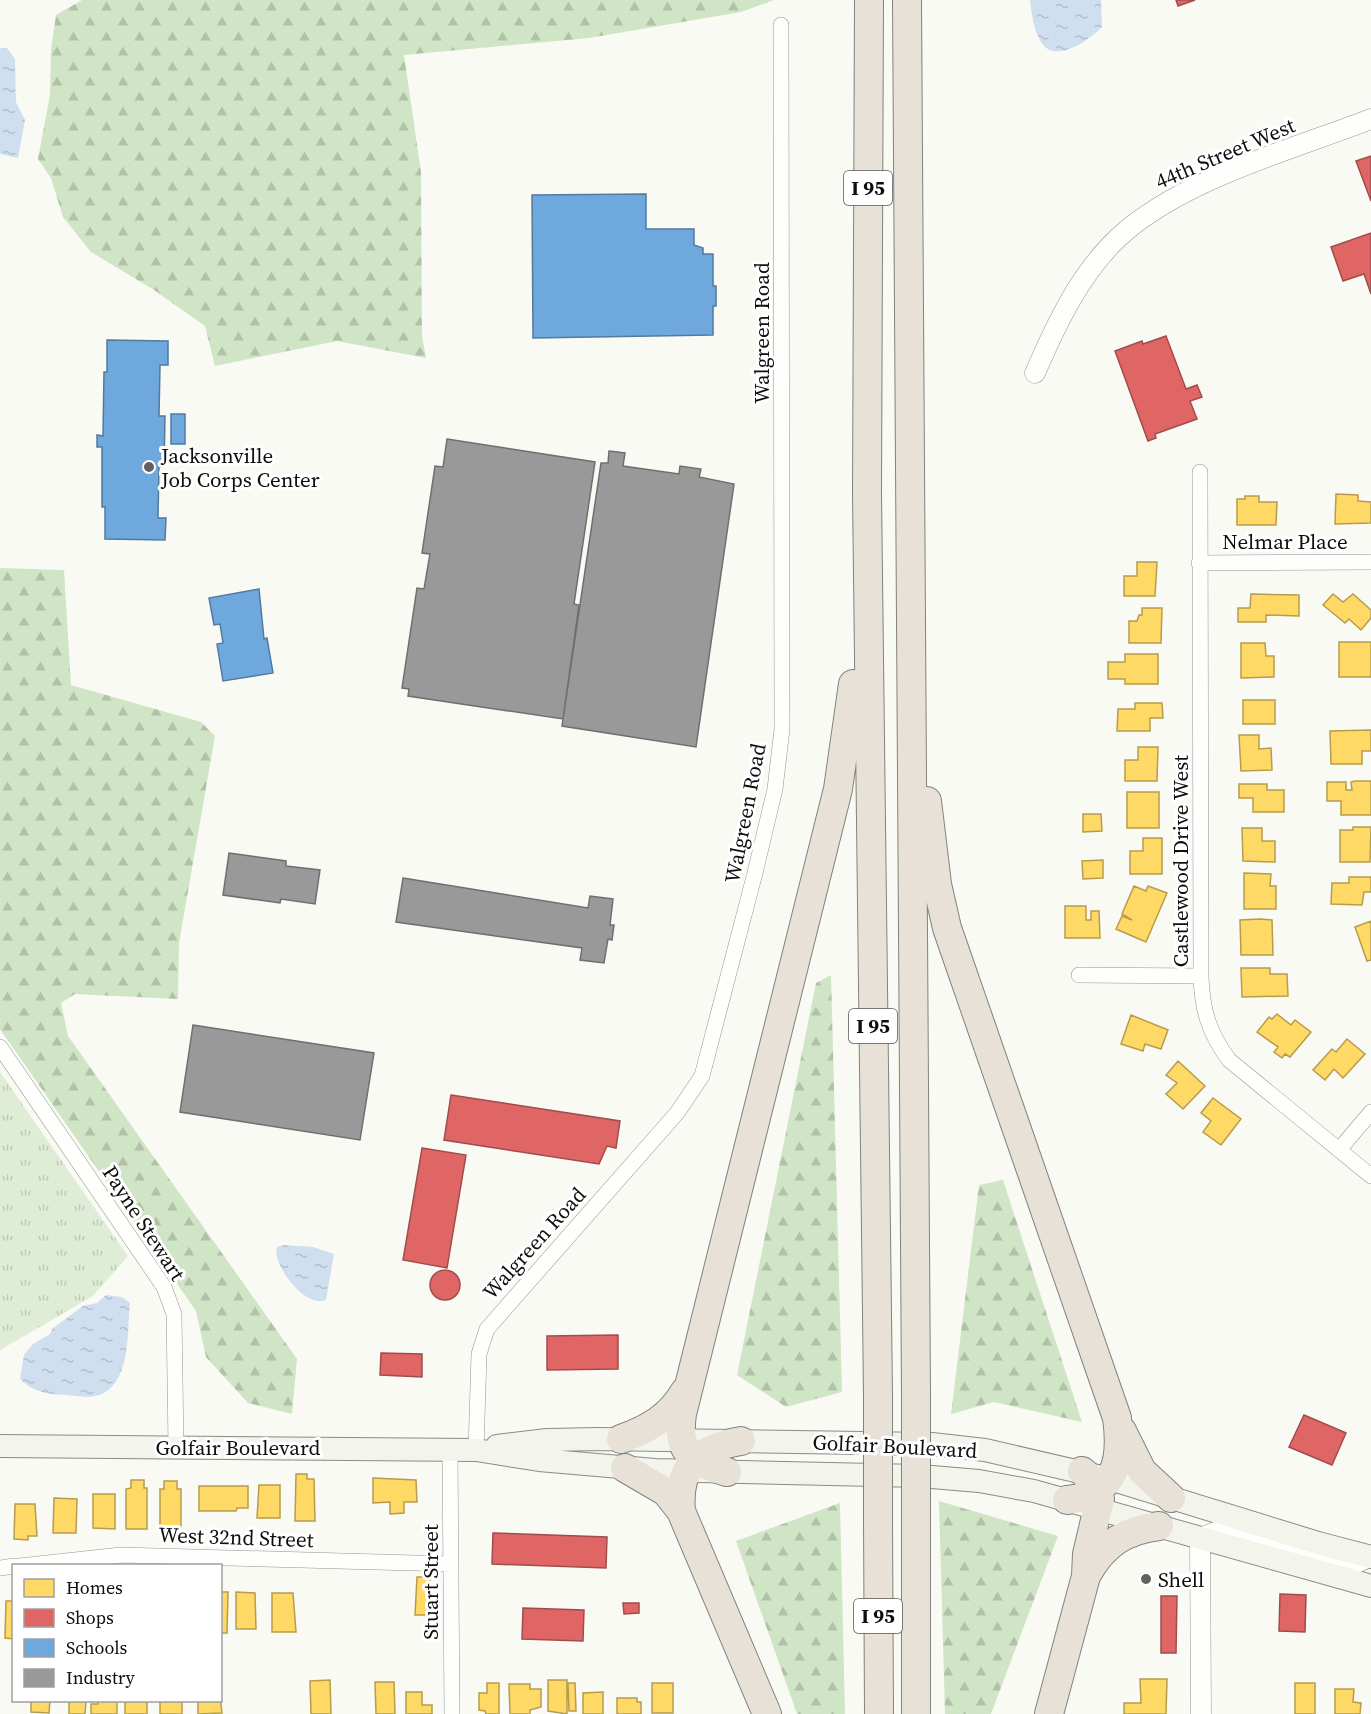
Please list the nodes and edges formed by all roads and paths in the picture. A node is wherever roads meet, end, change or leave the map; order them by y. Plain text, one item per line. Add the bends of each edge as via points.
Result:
1 (868, 0) edge
2 (907, 0) edge
3 (781, 25) dead end
4 (1371, 119) edge
5 (1035, 373) dead end
6 (1200, 472) dead end
7 (867, 492) junction
8 (1371, 562) edge
9 (1199, 563) junction
10 (913, 665) junction
11 (1079, 975) dead end
12 (1201, 976) junction
13 (0, 1047) edge
14 (1371, 1112) edge
15 (1340, 1150) junction
16 (1371, 1176) edge
17 (688, 1386) junction
18 (1117, 1418) junction
19 (621, 1439) junction
20 (741, 1441) joint
21 (0, 1446) edge
22 (176, 1446) junction
23 (450, 1450) junction
24 (476, 1450) junction
25 (532, 1451) junction
26 (687, 1457) junction
27 (625, 1468) junction
28 (727, 1472) joint
29 (1097, 1487) junction
30 (1171, 1498) junction
31 (1067, 1500) joint
32 (681, 1511) junction
33 (1159, 1526) junction
34 (1200, 1538) junction
35 (1370, 1555) edge
36 (38, 1564) edge
37 (451, 1564) junction
38 (1086, 1576) junction
39 (1371, 1586) edge
40 (452, 1714) edge
41 (767, 1714) edge
42 (879, 1714) edge
43 (916, 1714) edge
44 (1048, 1714) edge
45 (1201, 1714) edge

1 - 7 highway, I 95
2 - 10 highway, I 95
3 - 24 street, Walgreen Road via 782,729 775,789 702,1076 677,1113 487,1329 479,1354
4 - 5 street, 44th Street West via 1202,185 1142,218 1118,238 1080,284
6 - 9 street, Castlewood Drive West
7 - 17 highway via 851,708 837,789
7 - 42 highway, I 95, bridge
8 - 9 street, Nelmar Place
9 - 12 street, Castlewood Drive West
10 - 18 highway via 932,850 947,928
10 - 43 highway, I 95, bridge via 910,806
11 - 12 street
12 - 15 street, Castlewood Drive West via 1205,1018 1229,1060
13 - 22 street, Payne Stewart via 164,1287 174,1314
14 - 15 street
15 - 16 street, Castlewood Drive West
17 - 19 highway via 666,1417
17 - 26 highway via 680,1426
18 - 29 highway via 1119,1458
18 - 30 highway via 1142,1471
19 - 25 main road, Golfair Boulevard
19 - 26 main road, Golfair Boulevard
20 - 26 highway
20 - 29 main road, Golfair Boulevard via 960,1446 1012,1454
21 - 22 main road, Golfair Boulevard
22 - 23 main road, Golfair Boulevard
23 - 24 main road, Golfair Boulevard
23 - 37 street, Stuart Street
24 - 25 main road, Golfair Boulevard
25 - 27 main road, Golfair Boulevard
26 - 27 main road, Golfair Boulevard
26 - 28 highway
26 - 32 highway
27 - 32 highway via 666,1492
28 - 31 main road, Golfair Boulevard via 951,1478
29 - 30 main road, Golfair Boulevard
29 - 31 highway via 1084,1498
29 - 33 main road, Golfair Boulevard
29 - 38 highway
30 - 35 main road, Golfair Boulevard
32 - 41 highway
33 - 34 main road, Golfair Boulevard
33 - 38 highway via 1118,1538 1095,1559
34 - 35 street via 1219,1531 1352,1565
34 - 39 main road, Golfair Boulevard
34 - 45 street
36 - 37 street, West 32nd Street via 121,1555
37 - 40 street, Stuart Street
38 - 44 highway

